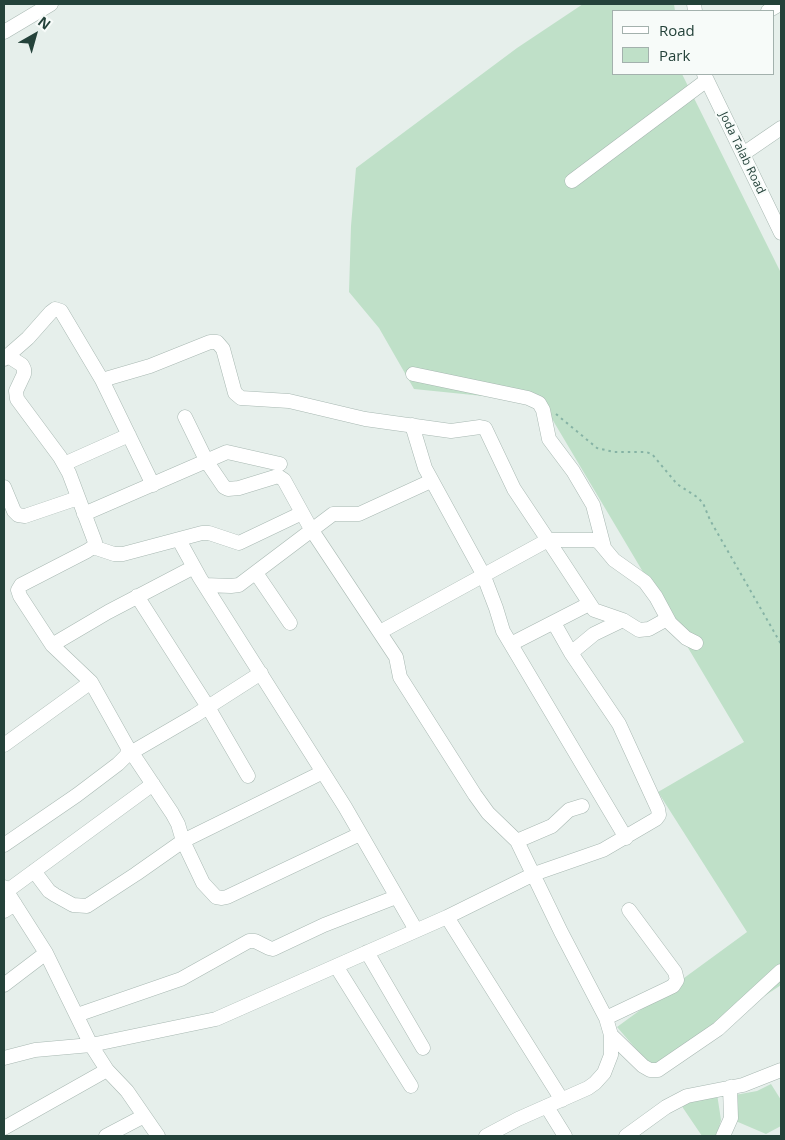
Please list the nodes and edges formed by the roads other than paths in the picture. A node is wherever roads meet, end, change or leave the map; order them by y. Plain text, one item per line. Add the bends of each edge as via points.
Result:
1 (51, 4) edge
2 (4, 32) edge
3 (705, 77) edge
4 (781, 128) edge
5 (743, 154) junction
6 (572, 181) dead end
7 (778, 216) edge
8 (781, 233) edge
9 (6, 358) edge
10 (413, 374) dead end
11 (102, 380) junction
12 (186, 417) dead end
13 (412, 426) junction
14 (129, 435) junction
15 (207, 462) junction
16 (64, 464) junction
17 (280, 464) dead end
18 (431, 481) junction
19 (153, 485) junction
20 (4, 487) edge
21 (78, 498) junction
22 (302, 513) junction
23 (84, 514) junction
24 (311, 529) junction
25 (179, 540) junction
26 (548, 540) junction
27 (93, 547) junction
28 (604, 547) junction
29 (194, 567) junction
30 (256, 573) junction
31 (483, 574) junction
32 (205, 585) junction
33 (137, 596) junction
34 (589, 604) junction
35 (667, 619) junction
36 (623, 620) junction
37 (290, 623) dead end
38 (554, 623) junction
39 (380, 632) junction
40 (696, 643) dead end
41 (511, 644) junction
42 (52, 645) junction
43 (571, 653) junction
44 (261, 673) junction
45 (91, 682) junction
46 (208, 707) junction
47 (6, 738) edge
48 (130, 754) junction
49 (323, 772) junction
50 (248, 776) dead end
51 (153, 784) junction
52 (582, 806) dead end
53 (360, 834) junction
54 (626, 838) junction
55 (183, 841) junction
56 (517, 841) junction
57 (4, 845) edge
58 (34, 871) junction
59 (534, 874) junction
60 (5, 889) edge
61 (396, 897) junction
62 (9, 907) edge
63 (629, 910) dead end
64 (446, 917) junction
65 (416, 930) junction
66 (367, 952) junction
67 (46, 953) junction
68 (336, 966) junction
69 (781, 971) edge
70 (4, 986) edge
71 (77, 1015) junction
72 (606, 1018) junction
73 (611, 1036) junction
74 (91, 1045) junction
75 (423, 1048) dead end
76 (4, 1058) edge
77 (107, 1070) junction
78 (781, 1070) edge
79 (411, 1086) dead end
80 (730, 1087) junction
81 (562, 1100) junction
82 (547, 1107) junction
83 (144, 1116) junction
84 (4, 1128) edge
85 (106, 1136) edge
86 (158, 1136) edge
87 (486, 1136) edge
88 (565, 1136) edge
89 (626, 1136) edge
90 (722, 1136) edge

1 - 2 street
3 - 5 street, Joda Talab Road
3 - 6 street
4 - 5 street
5 - 7 street, Joda Talab Road
7 - 8 street, Joda Talab Road
9 - 11 street via 51,312 58,309 65,315
9 - 16 street via 24,369 16,400
10 - 28 street via 528,398 539,404 549,439 593,505
11 - 13 street via 217,342 223,349 238,398 289,401 365,419
11 - 14 street
12 - 15 street
13 - 18 street
13 - 26 street via 451,431 484,428 514,489
14 - 16 street
14 - 19 street
15 - 17 street via 230,452
15 - 19 street
15 - 22 street via 228,489 281,476
16 - 21 street
18 - 24 street via 359,514 332,514
18 - 31 street
19 - 23 street
20 - 21 street via 18,515 25,516
21 - 23 street
22 - 24 street
22 - 25 street via 239,542 209,533
23 - 27 street via 95,542
24 - 30 street
24 - 39 street
25 - 27 street via 123,554
25 - 29 street
26 - 28 street via 594,540
26 - 31 street
26 - 34 street
27 - 42 street via 21,585 18,590
28 - 35 street via 614,560 651,588
29 - 32 street
29 - 33 street
30 - 32 street via 231,586
30 - 37 street
31 - 39 street
31 - 41 street via 503,631
32 - 44 street
33 - 42 street
33 - 46 street
34 - 36 street via 594,610
34 - 38 street
35 - 36 street via 643,630
35 - 40 street via 676,630
36 - 43 street via 594,634
38 - 41 street
38 - 43 street
39 - 56 street via 396,658 400,677 475,795 488,813
41 - 54 street
42 - 45 street
43 - 54 street via 619,724 658,809 656,819
44 - 46 street
44 - 49 street
45 - 47 street
45 - 48 street
46 - 48 street
46 - 50 street
48 - 51 street
48 - 57 street
49 - 53 street
49 - 55 street
51 - 55 street via 178,824
51 - 58 street
52 - 56 street via 569,810 552,826
53 - 55 street via 222,898 216,897 203,883
53 - 61 street
54 - 59 street via 585,858
55 - 58 street via 87,906 73,905 55,895
56 - 59 street
58 - 60 street
59 - 64 street
59 - 72 street
60 - 62 street
61 - 65 street
61 - 71 street via 274,948 249,941 181,979
62 - 67 street
63 - 72 street via 675,972 677,980 667,990
64 - 65 street
64 - 81 street
65 - 66 street
66 - 68 street
66 - 75 street
67 - 70 street
67 - 71 street
68 - 74 street via 216,1020
68 - 79 street
69 - 73 street via 718,1030 658,1070 643,1066
71 - 74 street
72 - 73 street
73 - 81 street via 610,1055 604,1072 588,1088
74 - 76 street via 35,1050
74 - 77 street
77 - 83 street
77 - 84 street
78 - 80 street
80 - 89 street via 679,1100
80 - 90 street via 731,1118
81 - 82 street
82 - 87 street
82 - 88 street
83 - 85 street
83 - 86 street

